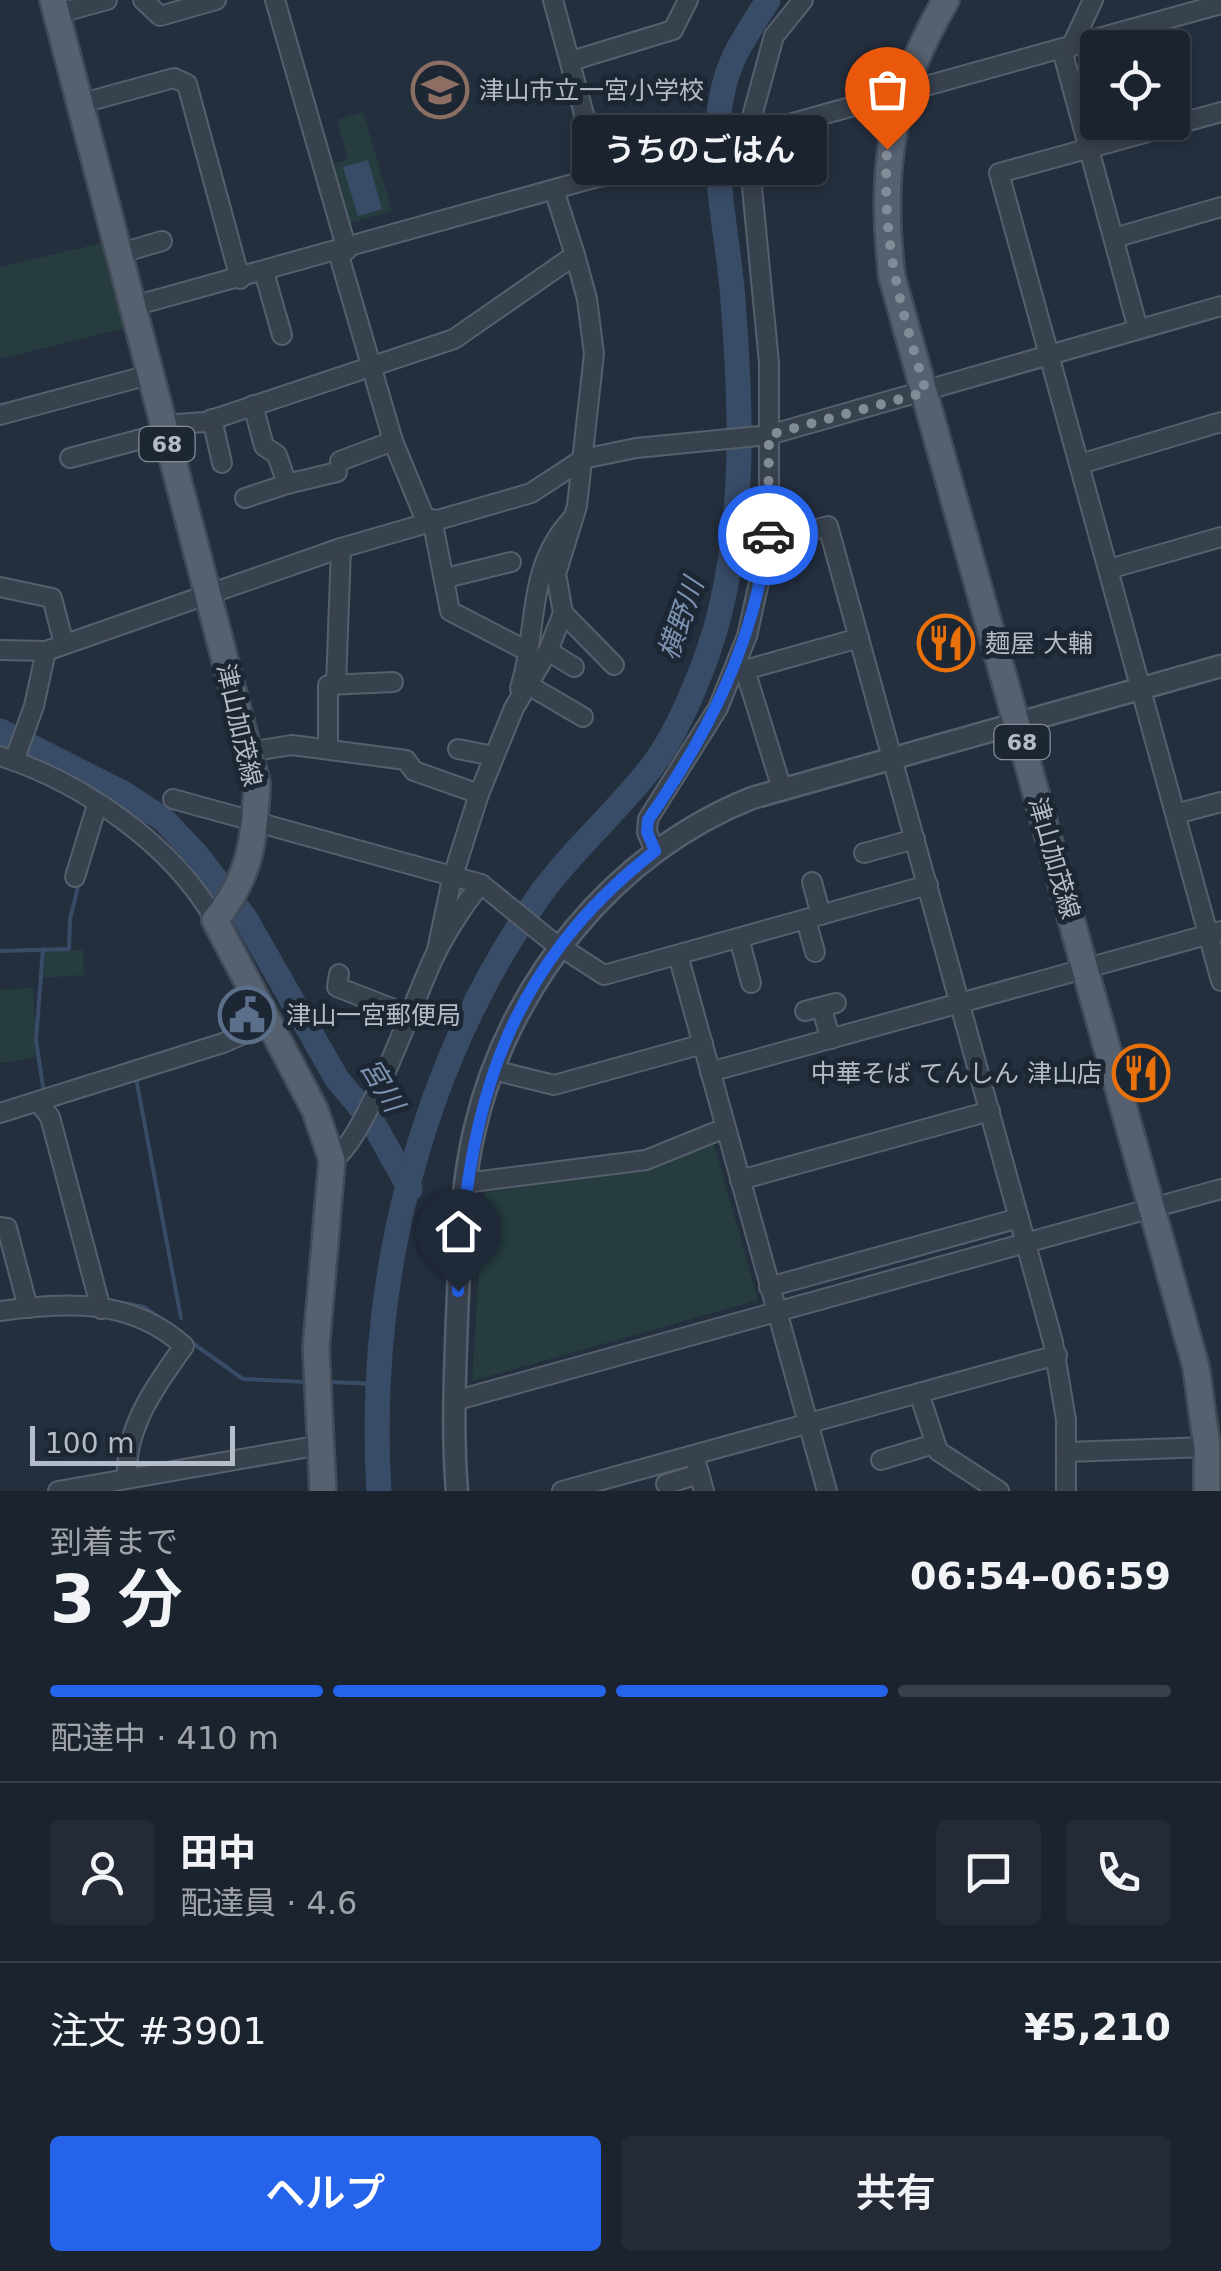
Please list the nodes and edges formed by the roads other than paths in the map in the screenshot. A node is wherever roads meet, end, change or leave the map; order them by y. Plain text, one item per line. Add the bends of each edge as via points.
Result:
1 (143, 0) edge
2 (216, 0) edge
3 (276, 0) edge
4 (553, 0) edge
5 (688, 0) edge
6 (803, 0) edge
7 (946, 0) edge
8 (1093, 0) edge
9 (100, 1) edge
10 (1221, 4) edge
11 (54, 7) edge
12 (1066, 48) junction
13 (571, 62) junction
14 (904, 90) junction
15 (79, 104) junction
16 (1221, 112) edge
17 (746, 135) junction
18 (1088, 148) junction
19 (601, 177) junction
20 (554, 190) junction
21 (1221, 207) edge
22 (1114, 238) junction
23 (162, 241) dead end
24 (342, 251) junction
25 (118, 254) junction
26 (575, 255) junction
27 (264, 272) junction
28 (240, 279) junction
29 (1221, 306) edge
30 (130, 307) junction
31 (1138, 329) junction
32 (282, 335) dead end
33 (1048, 356) junction
34 (371, 365) junction
35 (149, 375) junction
36 (926, 392) junction
37 (253, 405) junction
38 (0, 415) edge
39 (212, 419) junction
40 (1221, 422) edge
41 (163, 429) junction
42 (764, 436) junction
43 (393, 441) junction
44 (70, 458) dead end
45 (583, 460) junction
46 (222, 463) dead end
47 (1080, 464) junction
48 (287, 484) junction
49 (245, 498) dead end
50 (574, 516) junction
51 (429, 520) junction
52 (768, 537) junction
53 (1221, 537) edge
54 (340, 548) junction
55 (511, 562) dead end
56 (1109, 568) junction
57 (446, 578) junction
58 (0, 587) edge
59 (534, 594) junction
60 (207, 595) junction
61 (560, 605) junction
62 (859, 638) junction
63 (64, 644) junction
64 (0, 650) edge
65 (46, 650) junction
66 (527, 651) junction
67 (548, 651) junction
68 (614, 665) dead end
69 (1221, 666) edge
70 (574, 668) dead end
71 (741, 669) junction
72 (393, 682) dead end
73 (336, 685) junction
74 (530, 686) junction
75 (1140, 689) junction
76 (514, 708) junction
77 (583, 717) dead end
78 (1017, 724) junction
79 (328, 748) junction
80 (458, 749) dead end
81 (248, 752) junction
82 (494, 756) junction
83 (7, 758) edge
84 (892, 758) junction
85 (782, 789) junction
86 (479, 794) junction
87 (173, 799) dead end
88 (1221, 802) edge
89 (97, 805) junction
90 (1176, 814) junction
91 (255, 822) junction
92 (915, 839) junction
93 (655, 851) junction
94 (864, 853) dead end
95 (454, 874) junction
96 (75, 878) dead end
97 (812, 882) dead end
98 (928, 885) junction
99 (484, 887) junction
100 (226, 906) junction
101 (813, 917) junction
102 (1214, 933) edge
103 (739, 938) junction
104 (556, 944) junction
105 (437, 950) junction
106 (816, 952) dead end
107 (678, 955) junction
108 (1085, 968) junction
109 (339, 974) dead end
110 (1221, 981) edge
111 (751, 983) dead end
112 (960, 1004) junction
113 (821, 1007) dead end
114 (409, 1016) junction
115 (266, 1024) junction
116 (830, 1038) junction
117 (702, 1044) junction
118 (493, 1070) junction
119 (710, 1072) junction
120 (38, 1102) junction
121 (990, 1111) junction
122 (0, 1113) edge
123 (726, 1128) junction
124 (340, 1153) junction
125 (740, 1180) junction
126 (466, 1183) junction
127 (1221, 1189) edge
128 (1152, 1209) junction
129 (1019, 1218) junction
130 (0, 1227) edge
131 (1026, 1244) junction
132 (769, 1287) junction
133 (99, 1304) junction
134 (28, 1308) junction
135 (0, 1312) edge
136 (776, 1312) junction
137 (1056, 1354) junction
138 (919, 1393) junction
139 (454, 1401) junction
140 (1212, 1411) edge
141 (807, 1424) junction
142 (934, 1444) junction
143 (322, 1445) junction
144 (1207, 1447) junction
145 (1067, 1452) junction
146 (694, 1455) junction
147 (881, 1460) dead end
148 (660, 1464) junction
149 (127, 1478) junction
150 (701, 1482) edge
151 (667, 1487) edge
152 (583, 1488) edge
153 (58, 1491) edge
154 (323, 1491) edge
155 (457, 1491) edge
156 (562, 1491) edge
157 (826, 1491) edge
158 (999, 1491) edge
159 (1066, 1491) edge
160 (1207, 1491) edge

1 - 2 street via 160,16
3 - 24 street
4 - 13 street
5 - 13 street via 673,30
6 - 17 street via 774,36
7 - 14 main road, 津山加茂線 / 68
8 - 12 street
9 - 11 street
10 - 12 street
11 - 15 main road, 津山加茂線 / 68
12 - 14 street
12 - 18 street
13 - 19 street
14 - 17 street
14 - 36 main road, 津山加茂線 / 68 via 887,149 886,233
15 - 25 main road, 津山加茂線 / 68
15 - 28 street via 174,78 186,84
16 - 18 street
17 - 19 street
17 - 42 street via 762,264
18 - 22 street
18 - 33 street via 999,174
19 - 20 street
20 - 24 street
20 - 26 street
21 - 22 street
22 - 31 street
23 - 25 street
24 - 27 street
24 - 34 street
25 - 30 main road, 津山加茂線 / 68
26 - 34 street via 470,331
26 - 45 street via 593,333
27 - 28 street
27 - 32 street
28 - 30 street
29 - 31 street
30 - 35 main road, 津山加茂線 / 68
31 - 33 street
33 - 36 street
33 - 47 street
34 - 37 street
34 - 43 street
35 - 38 street
35 - 41 main road, 津山加茂線 / 68
36 - 42 street
36 - 78 main road, 津山加茂線 / 68
37 - 39 street
37 - 48 street via 264,446 277,455
39 - 41 street
39 - 46 street
40 - 47 street
41 - 44 street
41 - 60 main road, 津山加茂線 / 68
42 - 45 street
42 - 52 street
43 - 48 street
43 - 51 street
45 - 50 street
45 - 51 street via 531,493
47 - 56 street
48 - 49 street
50 - 59 street via 545,557
50 - 61 street via 556,574
51 - 54 street
51 - 57 street
52 - 62 street via 828,526
52 - 71 street
53 - 56 street
54 - 60 street
54 - 73 street
55 - 57 street
56 - 75 street
57 - 66 street via 450,611
58 - 63 street via 52,598
59 - 61 street
59 - 66 street
60 - 63 street
60 - 81 main road, 津山加茂線 / 68
61 - 67 street
61 - 68 street
62 - 71 street
62 - 84 street
63 - 65 street
64 - 65 street
65 - 83 street via 29,724
66 - 76 street
67 - 70 street
67 - 74 street
69 - 75 street
71 - 85 street
71 - 93 street via 648,820
72 - 73 street
73 - 79 street via 328,685
74 - 76 street
74 - 77 street
75 - 78 street
75 - 90 street
76 - 82 street
78 - 84 street
78 - 108 main road, 津山加茂線 / 68
79 - 81 street
79 - 86 street via 406,760 414,771
80 - 82 street
81 - 91 main road, 津山加茂線 / 68 via 257,782
82 - 86 street
83 - 89 street
84 - 85 street
84 - 92 street
85 - 93 street via 724,810
86 - 95 street
87 - 91 street
88 - 90 street
89 - 96 street
89 - 100 street via 170,861 201,896
90 - 102 street
91 - 95 street
91 - 100 main road, 津山加茂線 / 68
92 - 94 street
92 - 98 street
93 - 104 street
95 - 99 street
95 - 105 street
97 - 101 street
98 - 101 street
98 - 112 street
99 - 104 street
99 - 105 street
100 - 115 main road
101 - 103 street
101 - 106 street
102 - 108 street
102 - 110 street
103 - 107 street
103 - 111 street
104 - 107 street via 604,975
104 - 118 street
105 - 114 street
107 - 117 street
108 - 112 street
108 - 128 main road, 津山加茂線 / 68
109 - 114 street via 337,987 346,994
112 - 116 street
112 - 121 street
113 - 116 street
114 - 124 street
115 - 120 street
115 - 124 main road
116 - 119 street
117 - 118 street via 554,1085
117 - 119 street
118 - 126 street
119 - 123 street
120 - 122 street
120 - 133 street via 50,1117
121 - 125 street
121 - 129 street
123 - 125 street
123 - 126 street via 646,1160
124 - 143 main road via 316,1348
125 - 132 street
126 - 139 street
127 - 128 street
128 - 131 street
128 - 140 main road, 津山加茂線 / 68
129 - 131 street
129 - 132 street
130 - 134 street via 7,1228
131 - 136 street
131 - 137 street
132 - 136 street
133 - 134 street
133 - 149 street via 152,1319 184,1346 138,1421
134 - 135 street
136 - 139 street
136 - 141 street
137 - 138 street
137 - 145 street
138 - 141 street
138 - 142 street
139 - 155 street
140 - 144 main road, 津山加茂線 / 68
141 - 146 street
141 - 157 street
142 - 147 street
142 - 158 street
143 - 149 street
143 - 154 main road
144 - 145 street
144 - 160 main road, 津山加茂線 / 68
145 - 159 street
146 - 148 street
146 - 150 street
148 - 151 street
148 - 152 street
149 - 153 street
150 - 151 street
152 - 156 street

